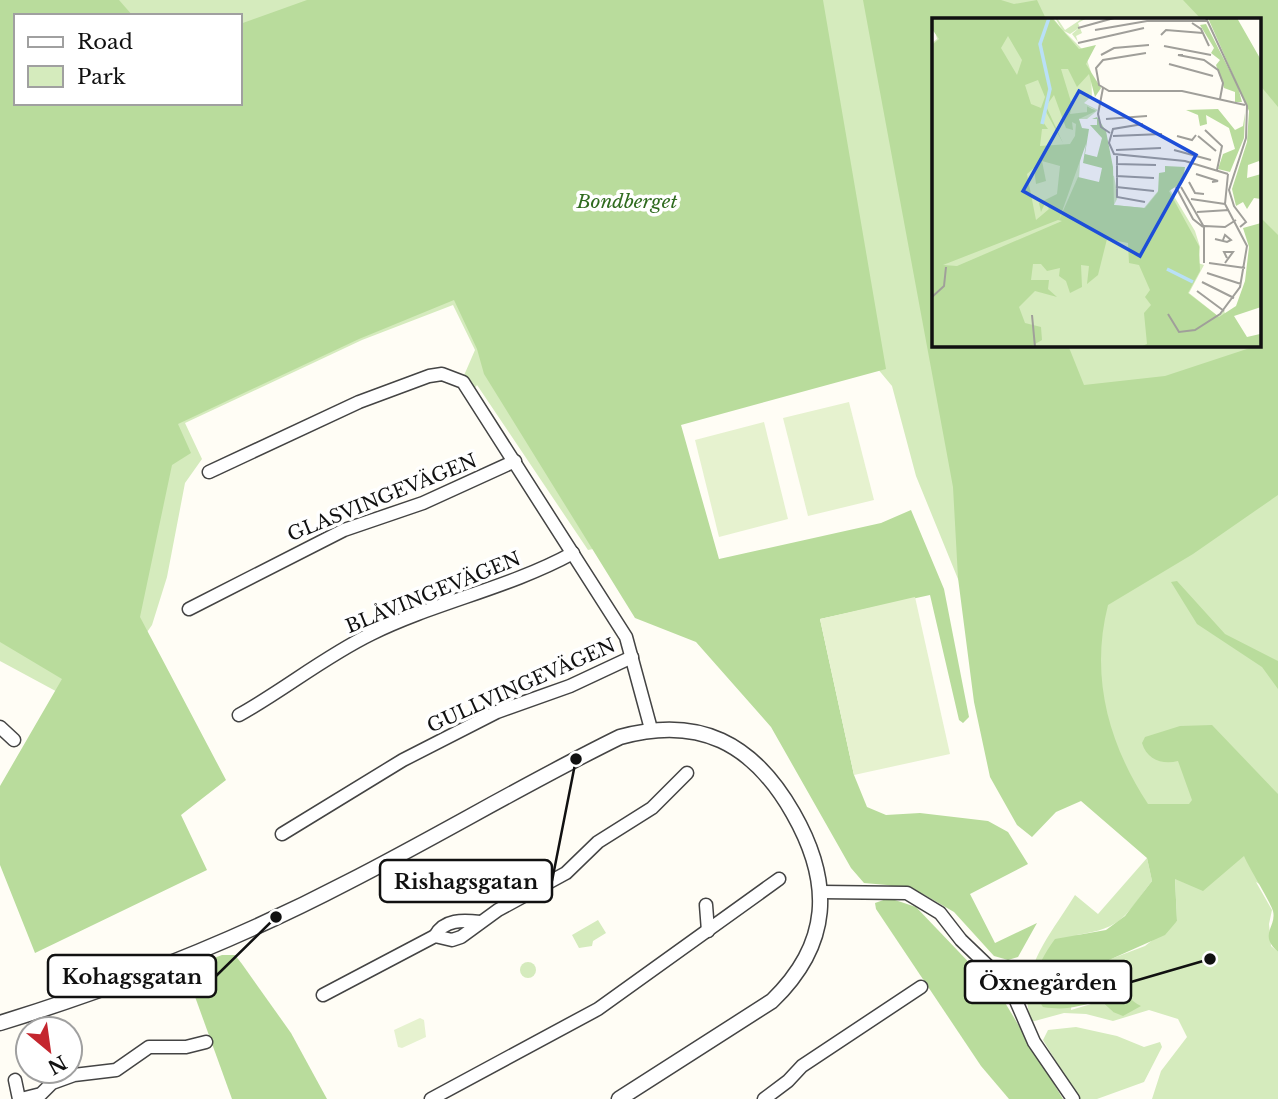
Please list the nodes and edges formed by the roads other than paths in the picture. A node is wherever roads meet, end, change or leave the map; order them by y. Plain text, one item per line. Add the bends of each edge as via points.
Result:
1 (515, 461) junction
2 (209, 472) dead end
3 (573, 553) junction
4 (188, 609) dead end
5 (632, 657) junction
6 (239, 715) dead end
7 (0, 727) edge
8 (651, 729) junction
9 (15, 740) dead end
10 (687, 773) dead end
11 (282, 834) dead end
12 (779, 879) dead end
13 (821, 892) junction
14 (706, 905) dead end
15 (708, 931) junction
16 (921, 987) dead end
17 (323, 995) dead end
18 (0, 1023) edge
19 (206, 1042) dead end
20 (20, 1099) edge
21 (431, 1099) edge
22 (619, 1099) edge
23 (764, 1099) edge
24 (1073, 1099) edge

1 - 2 street via 469,387 442,374 359,402
1 - 3 street
1 - 4 street, GLASVINGEVÄGEN via 423,503 344,530
3 - 5 street via 626,637
3 - 6 street, BLÅVINGEVÄGEN via 508,583 373,633
5 - 8 street
5 - 11 street, GULLVINGEVÄGEN via 497,712 415,754
7 - 9 street
8 - 13 street via 695,731 725,741 765,770 812,849
8 - 18 street via 620,737 346,883 215,945 138,977
10 - 17 street via 652,808 598,842 566,873 461,937 435,936
12 - 15 street
13 - 22 street via 816,937 793,981 742,1023
13 - 24 street via 907,893 940,913 1010,987 1034,1042
14 - 15 street
15 - 21 street via 598,1009
16 - 23 street via 802,1066
19 - 20 street via 149,1048 116,1070 74,1074 52,1083 41,1094

